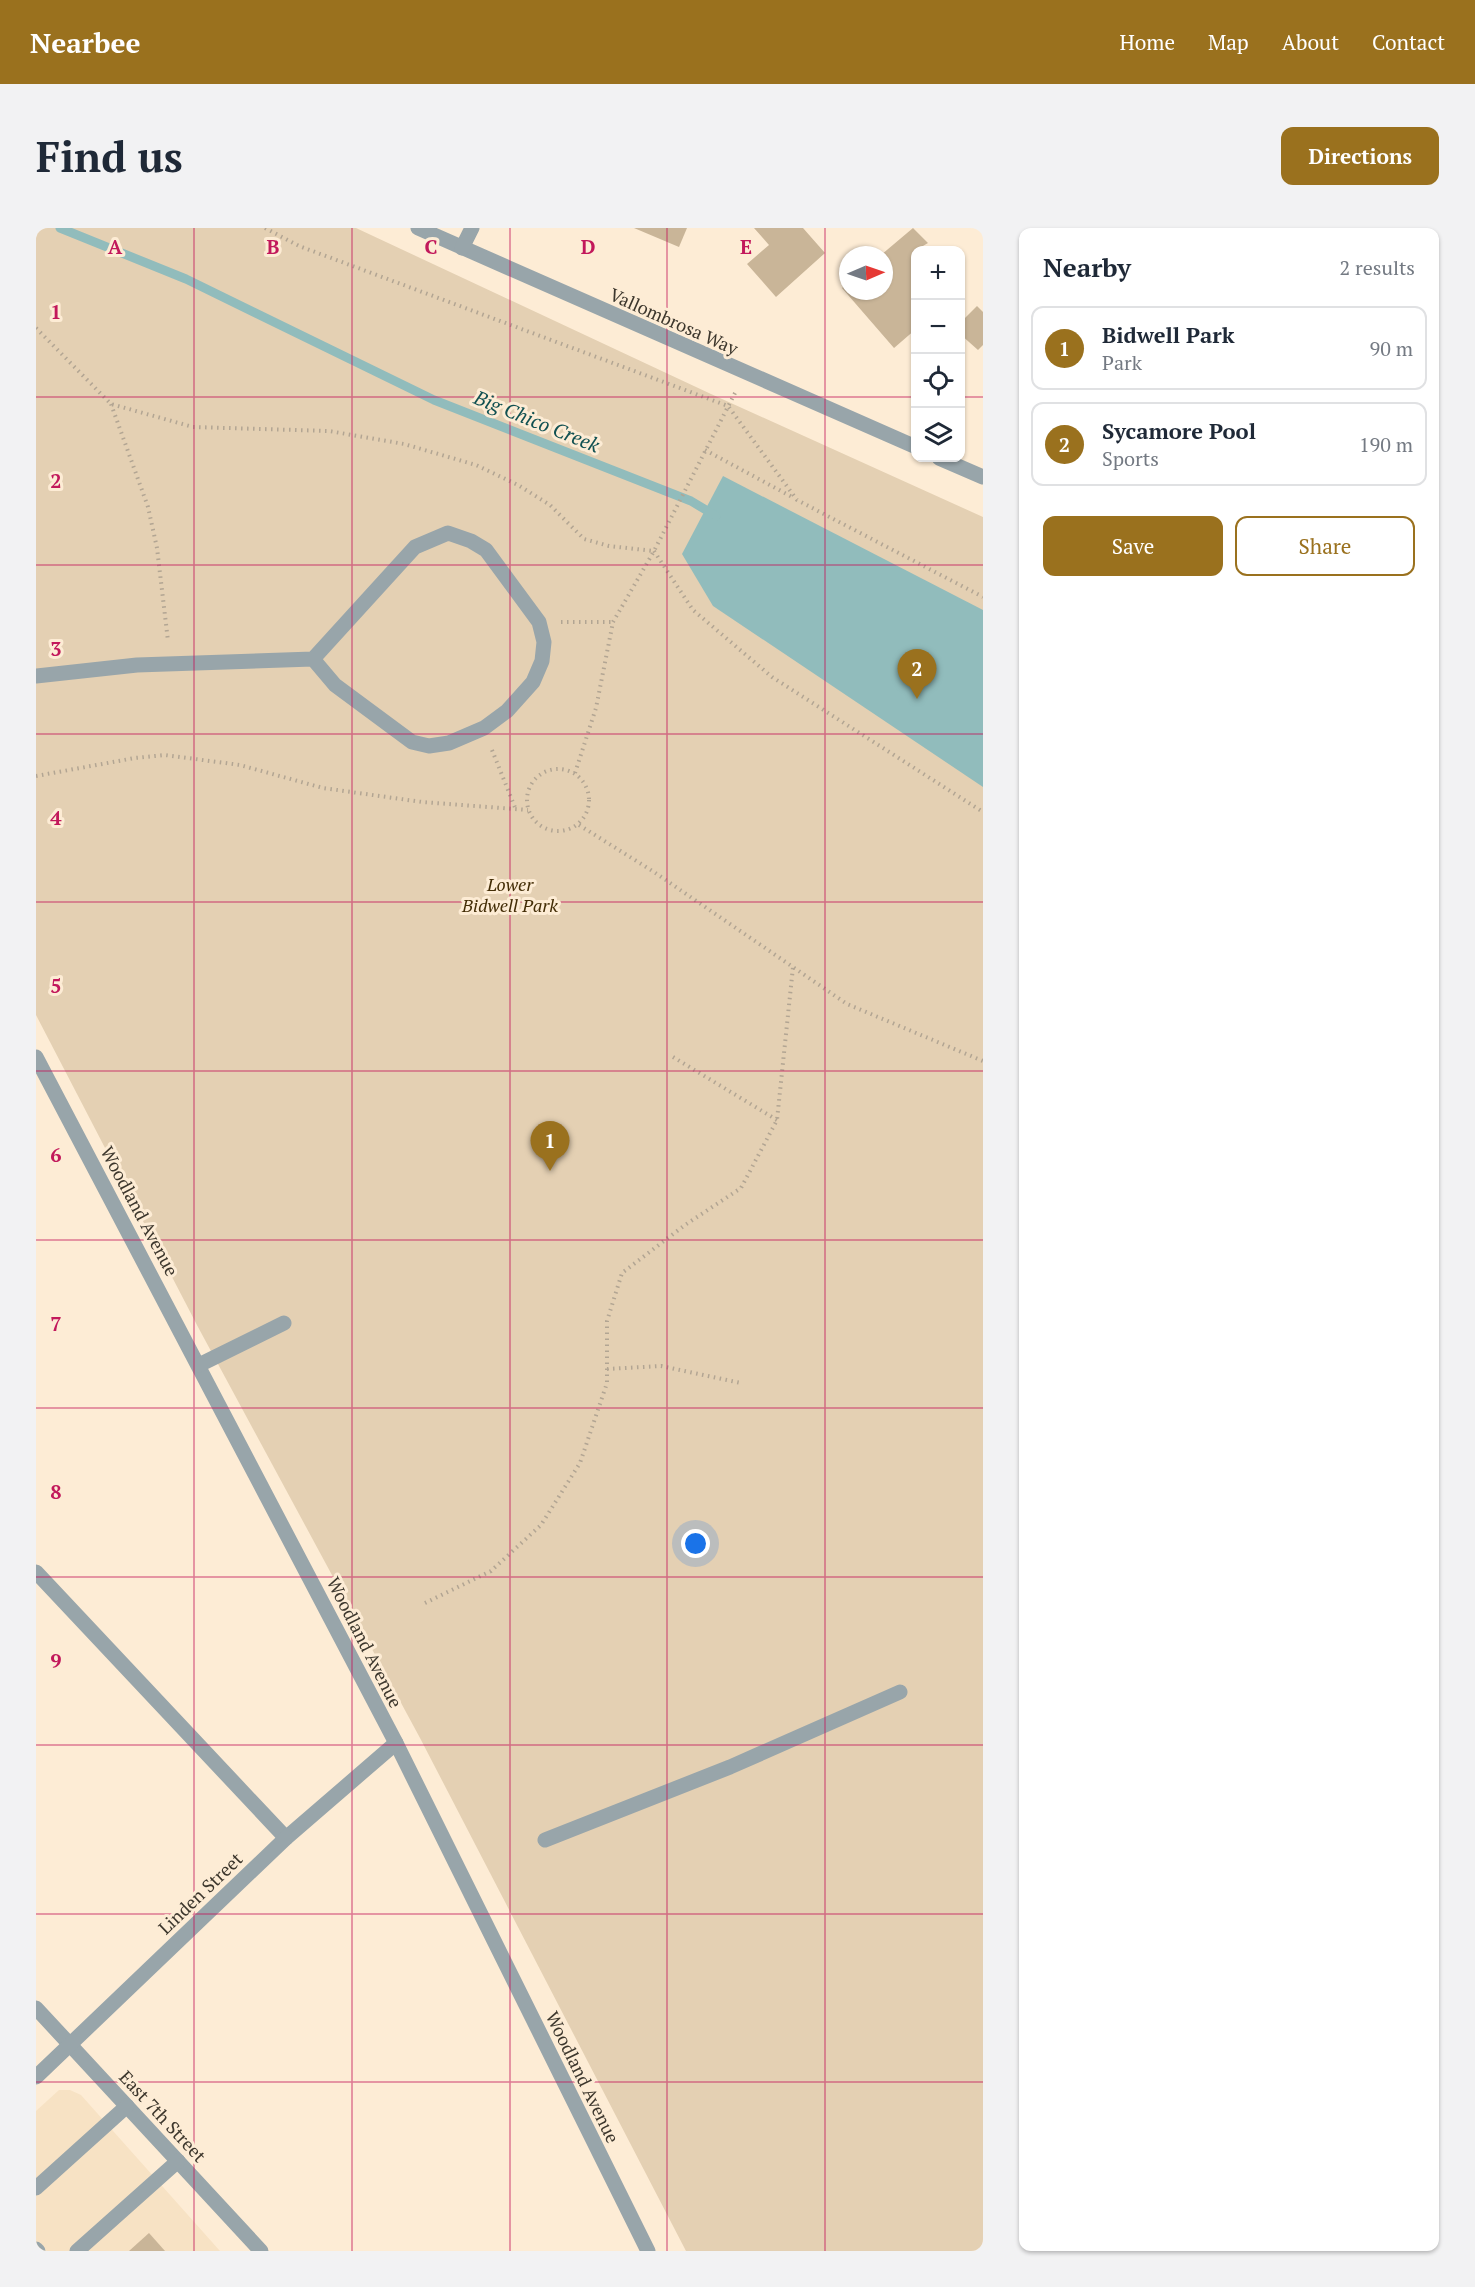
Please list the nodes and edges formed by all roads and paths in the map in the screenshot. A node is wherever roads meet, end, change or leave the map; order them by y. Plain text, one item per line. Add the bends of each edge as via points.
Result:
1 (265, 228) edge
2 (418, 228) edge
3 (472, 228) edge
4 (462, 248) junction
5 (36, 328) edge
6 (733, 396) dead end
7 (111, 404) junction
8 (728, 406) junction
9 (911, 445) edge
10 (705, 450) junction
11 (948, 462) edge
12 (983, 477) edge
13 (797, 500) junction
14 (654, 551) junction
15 (983, 597) edge
16 (539, 622) junction
17 (612, 622) junction
18 (313, 659) junction
19 (172, 664) junction
20 (36, 676) edge
21 (483, 728) junction
22 (575, 773) junction
23 (36, 776) edge
24 (516, 810) junction
25 (528, 810) junction
26 (983, 812) edge
27 (579, 825) junction
28 (793, 967) junction
29 (36, 1057) edge
30 (673, 1058) dead end
31 (983, 1061) edge
32 (777, 1120) junction
33 (284, 1323) dead end
34 (199, 1365) junction
35 (607, 1369) junction
36 (741, 1383) dead end
37 (36, 1572) edge
38 (425, 1603) dead end
39 (900, 1692) dead end
40 (396, 1743) junction
41 (286, 1838) junction
42 (545, 1840) dead end
43 (36, 2008) edge
44 (70, 2045) junction
45 (36, 2077) edge
46 (127, 2106) junction
47 (178, 2161) junction
48 (36, 2188) edge
49 (77, 2251) edge
50 (261, 2251) edge
51 (648, 2251) edge

1 - 8 path via 299,246
2 - 4 street, Vallombrosa Way
3 - 4 street
4 - 9 street, Vallombrosa Way
5 - 7 path
6 - 8 path
7 - 14 path via 194,428 329,431 404,444 476,465 518,484 550,505 584,539
7 - 19 path via 148,507
8 - 10 path
8 - 13 path
10 - 13 path
10 - 14 path
11 - 12 street
13 - 15 path
14 - 17 path
14 - 26 path via 693,610 772,677
16 - 17 path
16 - 18 street via 486,550 471,540 448,533 415,547
16 - 21 street via 544,642 542,661 532,682 507,711
17 - 22 path via 596,708
18 - 19 street
18 - 21 street via 335,685 412,742 429,747
19 - 20 street
21 - 24 path
22 - 25 path via 557,769 539,775 528,791
22 - 27 path via 583,780 590,798
23 - 24 path via 165,755 240,765 322,788
24 - 25 path
25 - 27 path via 549,831 570,830
27 - 28 path
28 - 31 path via 847,1004
28 - 32 path
29 - 34 street, Woodland Avenue
30 - 32 path
32 - 35 path via 741,1188 622,1274 607,1321
33 - 34 street
34 - 40 street, Woodland Avenue
35 - 36 path via 661,1366
35 - 38 path via 607,1383 580,1463 541,1525 491,1570
37 - 41 street
39 - 42 street via 730,1767
40 - 41 street, Linden Street
40 - 51 street, Woodland Avenue
41 - 44 street, Linden Street
43 - 44 street, East 7th Street
44 - 45 street, Linden Street
44 - 46 street, East 7th Street
46 - 47 street, East 7th Street
46 - 48 street
47 - 49 street
47 - 50 street, East 7th Street

